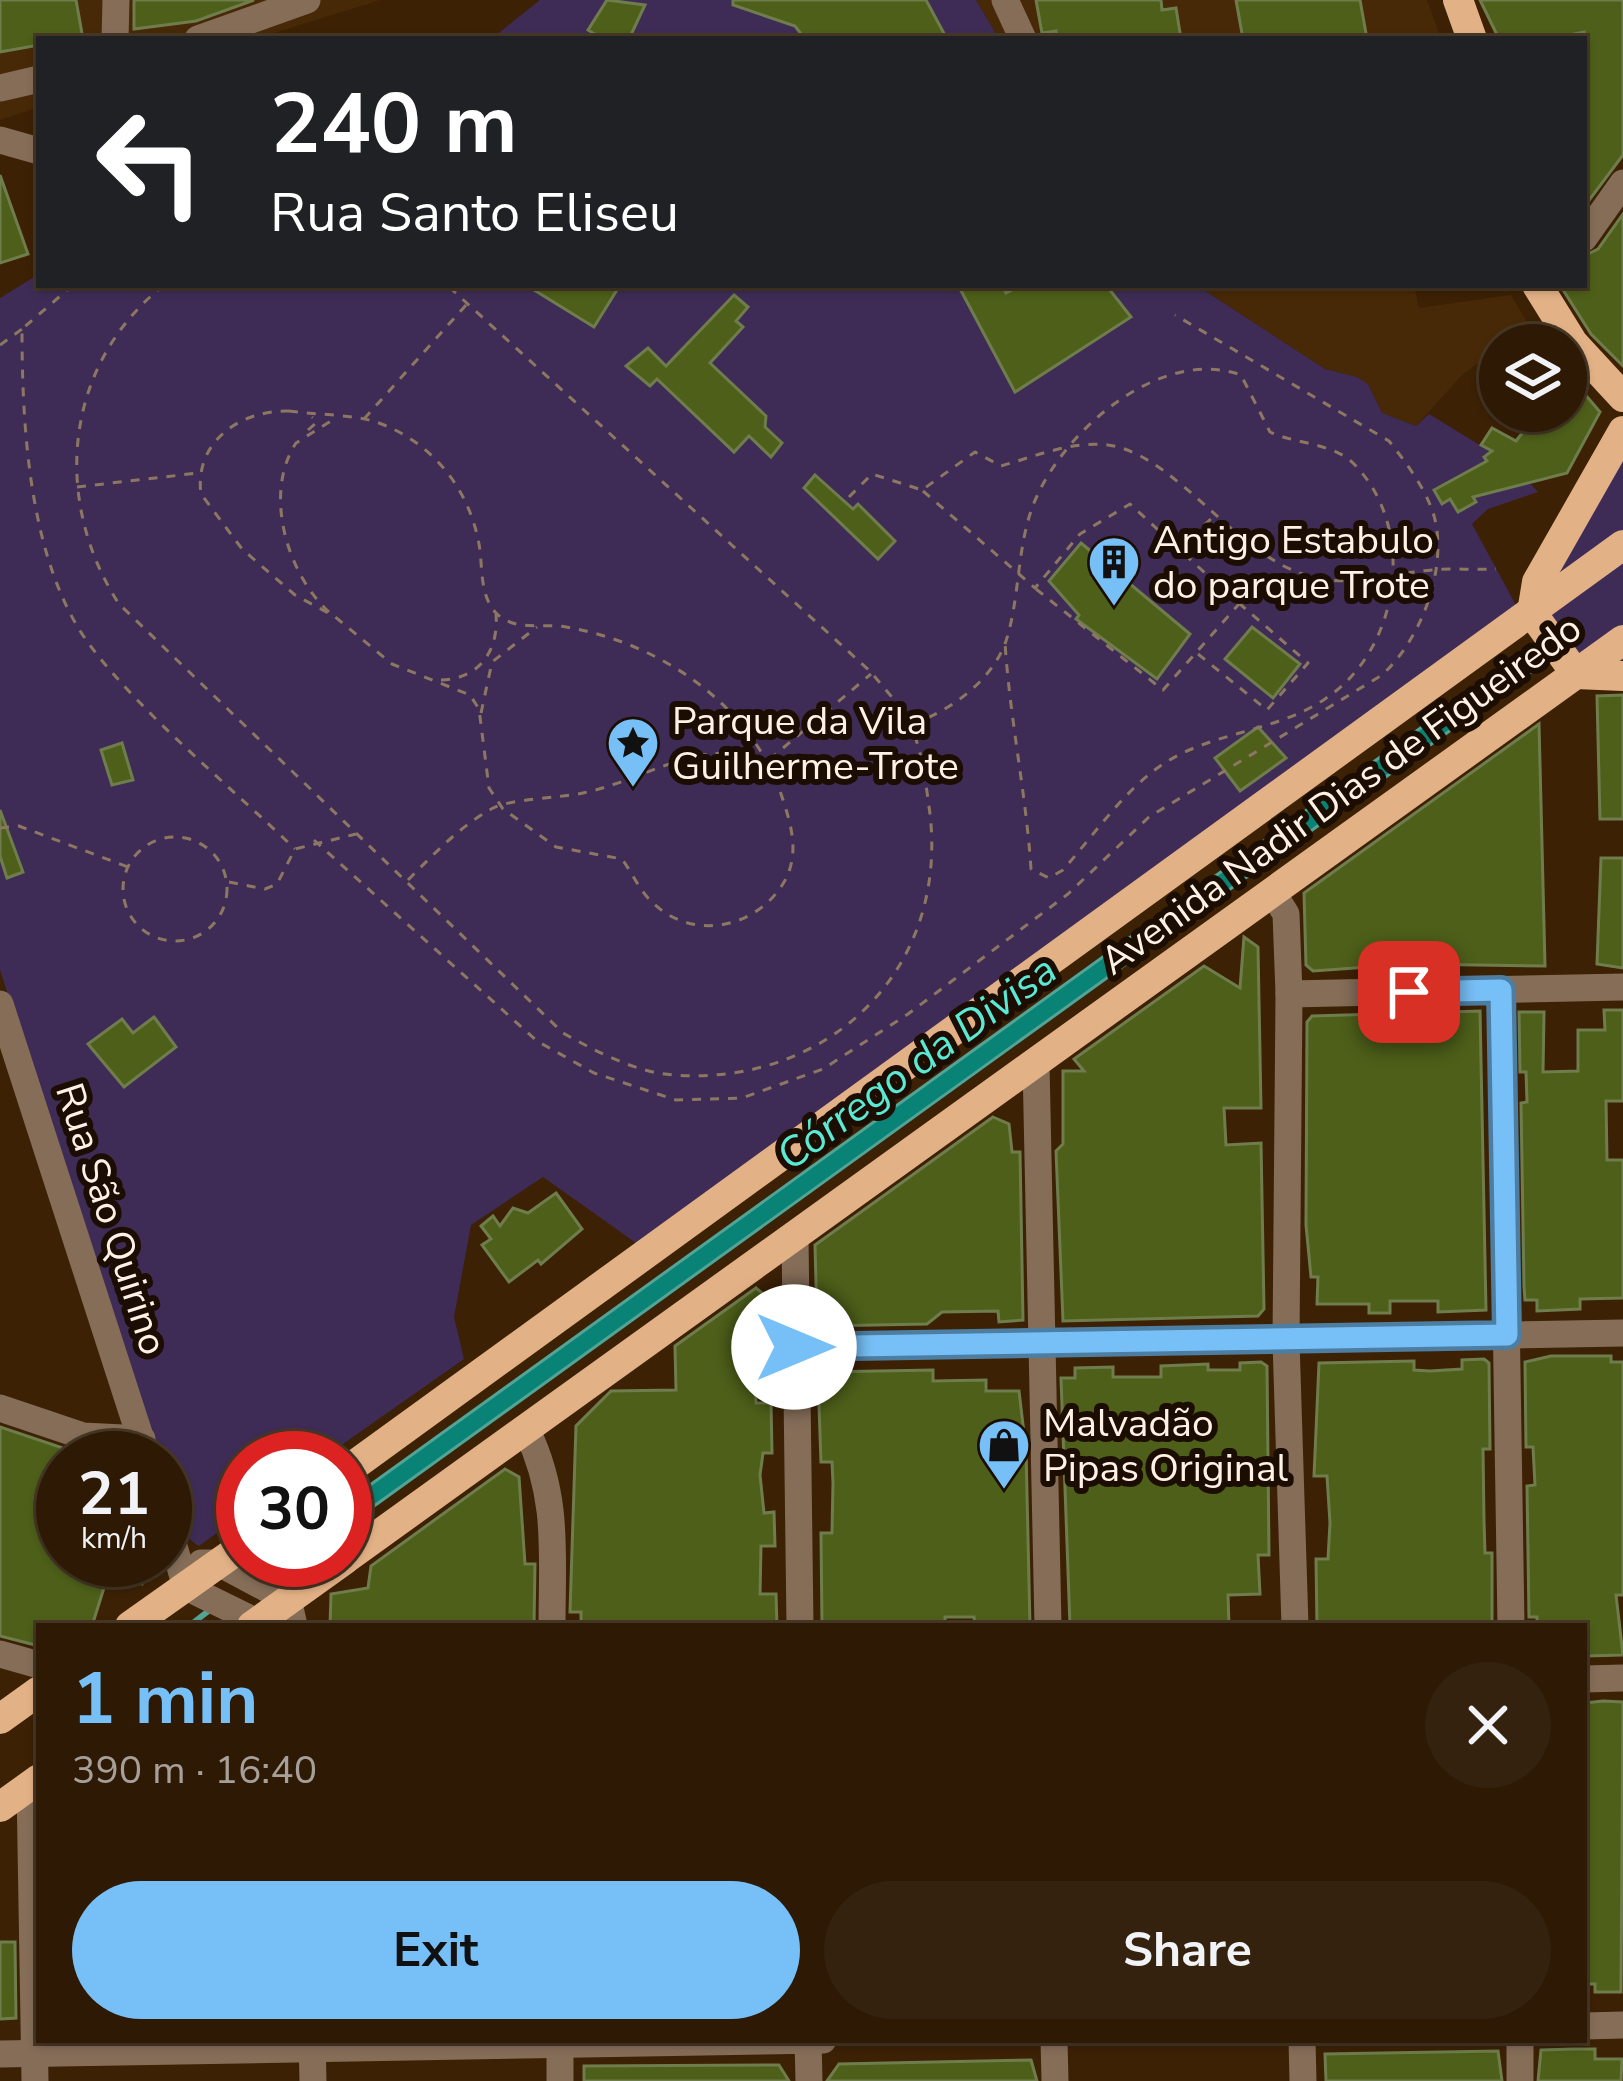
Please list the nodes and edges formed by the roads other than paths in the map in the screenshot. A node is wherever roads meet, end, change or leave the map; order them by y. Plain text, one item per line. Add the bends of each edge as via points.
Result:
1 (116, 0) edge
2 (1005, 0) edge
3 (1458, 0) edge
4 (294, 4) edge
5 (115, 36) edge
6 (206, 36) edge
7 (1022, 36) edge
8 (1471, 36) edge
9 (36, 80) edge
10 (0, 88) edge
11 (0, 140) edge
12 (36, 150) edge
13 (1623, 183) edge
14 (1587, 234) edge
15 (1543, 288) edge
16 (1623, 397) edge
17 (1623, 431) edge
18 (1623, 545) edge
19 (1532, 613) junction
20 (1623, 640) edge
21 (1576, 674) junction
22 (1623, 676) edge
23 (1273, 892) junction
24 (1623, 987) edge
25 (1501, 990) junction
26 (1289, 994) junction
27 (0, 1004) edge
28 (1036, 1064) junction
29 (795, 1237) junction
30 (1623, 1333) edge
31 (1507, 1335) junction
32 (1286, 1341) junction
33 (1040, 1346) junction
34 (794, 1347) junction
35 (0, 1408) edge
36 (67, 1431) edge
37 (139, 1431) edge
38 (527, 1431) junction
39 (372, 1452) edge
40 (372, 1541) edge
41 (192, 1582) edge
42 (170, 1587) edge
43 (263, 1587) edge
44 (320, 1587) edge
45 (292, 1617) edge
46 (133, 1623) edge
47 (254, 1623) edge
48 (260, 1623) edge
49 (552, 1623) edge
50 (800, 1623) edge
51 (1048, 1623) edge
52 (1295, 1623) edge
53 (1511, 1623) edge
54 (0, 1654) edge
55 (36, 1664) edge
56 (1587, 1678) edge
57 (1623, 1678) edge
58 (36, 1692) edge
59 (0, 1719) edge
60 (34, 1782) edge
61 (0, 1807) edge
62 (1623, 2025) edge
63 (1587, 2026) edge
64 (477, 2043) edge
65 (560, 2043) edge
66 (808, 2043) edge
67 (1054, 2043) edge
68 (1302, 2043) edge
69 (1520, 2043) edge
70 (312, 2045) edge
71 (0, 2054) edge
72 (35, 2067) edge
73 (313, 2081) edge
74 (560, 2081) edge
75 (809, 2081) edge
76 (1055, 2081) edge
77 (1303, 2081) edge
78 (1520, 2081) edge

1 - 5 street
2 - 7 street
3 - 8 main road
4 - 6 street
9 - 10 street
11 - 12 street
13 - 14 street
15 - 16 main road via 1573,343
17 - 19 main road via 1537,582
18 - 19 main road, Avenida Nadir Dias de Figueiredo
19 - 21 main road
19 - 39 main road, Avenida Nadir Dias de Figueiredo
20 - 21 main road, Avenida Nadir Dias de Figueiredo
21 - 22 main road
21 - 23 main road, Avenida Nadir Dias de Figueiredo
23 - 26 street via 1286,914
23 - 28 main road, Avenida Nadir Dias de Figueiredo
24 - 25 street
25 - 26 street
25 - 31 street
26 - 32 street
27 - 37 street, Rua São Quirino
28 - 29 main road, Avenida Nadir Dias de Figueiredo
28 - 33 street
29 - 34 street
29 - 38 main road, Avenida Nadir Dias de Figueiredo
30 - 31 street
31 - 32 street
31 - 53 street
32 - 33 street
32 - 52 street
33 - 34 street
33 - 51 street
34 - 50 street
35 - 36 street
38 - 40 main road, Avenida Nadir Dias de Figueiredo
38 - 49 street via 552,1501
41 - 47 street
42 - 46 main road
43 - 45 street
44 - 45 main road, Avenida Nadir Dias de Figueiredo
45 - 48 main road, Avenida Nadir Dias de Figueiredo
54 - 55 street
56 - 57 street
58 - 59 main road
60 - 61 main road
60 - 72 street
62 - 63 street
64 - 70 street
65 - 74 street
66 - 75 street
67 - 76 street
68 - 77 street
69 - 78 street
70 - 72 street
70 - 73 street
71 - 72 street

